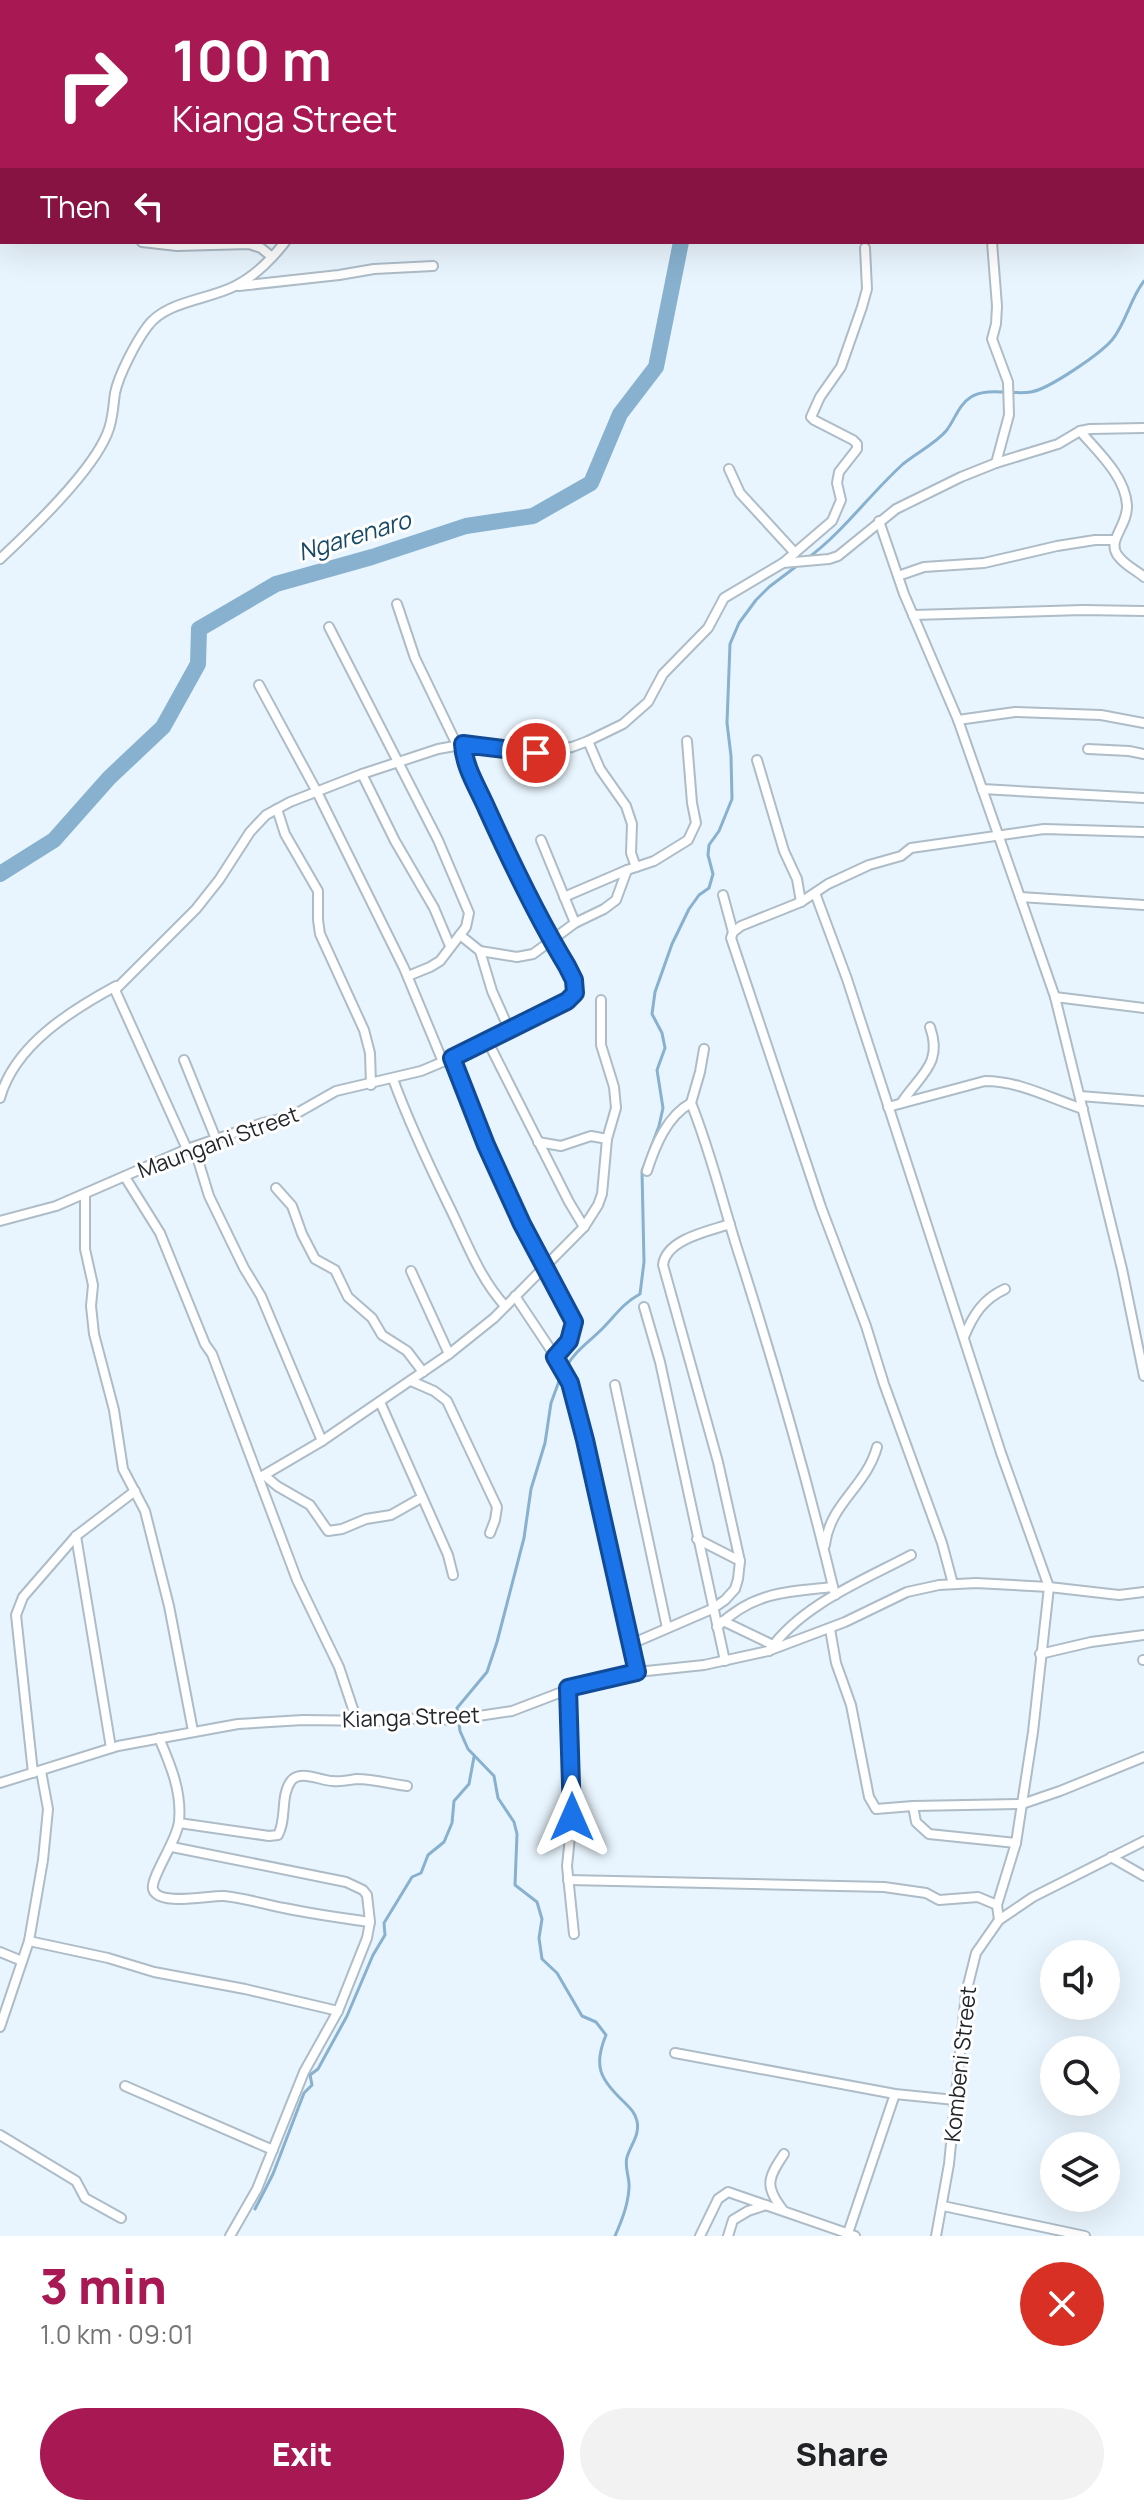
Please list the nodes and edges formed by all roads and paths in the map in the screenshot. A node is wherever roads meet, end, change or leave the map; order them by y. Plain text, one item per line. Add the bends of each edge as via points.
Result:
1 (160, 244) edge
2 (249, 244) edge
3 (249, 244) edge
4 (283, 244) edge
5 (992, 244) edge
6 (865, 248) dead end
7 (272, 257) junction
8 (433, 266) dead end
9 (234, 287) junction
10 (1144, 428) edge
11 (1080, 431) junction
12 (996, 463) junction
13 (729, 469) dead end
14 (879, 521) junction
15 (1114, 540) junction
16 (795, 553) junction
17 (0, 559) edge
18 (783, 563) junction
19 (898, 576) junction
20 (1144, 577) edge
21 (397, 604) dead end
22 (1144, 611) edge
23 (913, 615) junction
24 (329, 627) dead end
25 (259, 685) dead end
26 (958, 720) junction
27 (1144, 723) edge
28 (588, 741) junction
29 (687, 741) dead end
30 (460, 744) junction
31 (1088, 749) dead end
32 (1144, 754) edge
33 (757, 760) dead end
34 (397, 762) junction
35 (362, 774) junction
36 (982, 789) junction
37 (317, 792) junction
38 (1144, 798) edge
39 (277, 809) junction
40 (1144, 832) edge
41 (1000, 836) junction
42 (541, 840) dead end
43 (631, 868) junction
44 (815, 893) junction
45 (723, 895) dead end
46 (564, 897) junction
47 (1020, 897) junction
48 (801, 902) junction
49 (1144, 905) edge
50 (575, 923) junction
51 (733, 932) junction
52 (460, 935) junction
53 (551, 940) junction
54 (450, 946) junction
55 (480, 951) junction
56 (408, 976) junction
57 (116, 986) junction
58 (1055, 997) junction
59 (601, 1000) dead end
60 (1144, 1008) edge
61 (930, 1027) dead end
62 (509, 1029) junction
63 (487, 1040) junction
64 (704, 1049) dead end
65 (184, 1060) dead end
66 (447, 1060) junction
67 (393, 1079) junction
68 (371, 1085) junction
69 (1080, 1096) junction
70 (0, 1098) edge
71 (1144, 1101) edge
72 (691, 1103) junction
73 (902, 1103) junction
74 (888, 1107) junction
75 (1083, 1109) junction
76 (216, 1139) junction
77 (607, 1139) junction
78 (538, 1142) junction
79 (190, 1148) junction
80 (647, 1171) dead end
81 (125, 1177) junction
82 (276, 1188) dead end
83 (85, 1194) junction
84 (0, 1221) edge
85 (730, 1224) junction
86 (584, 1227) junction
87 (543, 1267) junction
88 (411, 1271) dead end
89 (1005, 1289) dead end
90 (515, 1296) junction
91 (505, 1306) junction
92 (644, 1307) dead end
93 (964, 1338) junction
94 (449, 1354) junction
95 (555, 1357) junction
96 (423, 1372) junction
97 (1144, 1376) edge
98 (411, 1381) junction
99 (615, 1385) dead end
100 (380, 1402) junction
101 (322, 1441) junction
102 (877, 1447) dead end
103 (261, 1477) junction
104 (135, 1491) junction
105 (421, 1498) junction
106 (490, 1533) dead end
107 (76, 1536) junction
108 (697, 1539) junction
109 (824, 1550) junction
110 (911, 1555) dead end
111 (740, 1561) junction
112 (453, 1575) dead end
113 (953, 1584) junction
114 (1049, 1587) junction
115 (834, 1591) junction
116 (1144, 1592) edge
117 (712, 1609) junction
118 (720, 1624) junction
119 (667, 1628) junction
120 (830, 1629) junction
121 (1144, 1635) edge
122 (631, 1644) junction
123 (770, 1648) junction
124 (1040, 1654) junction
125 (725, 1661) junction
126 (637, 1672) junction
127 (568, 1688) junction
128 (357, 1721) junction
129 (193, 1731) junction
130 (159, 1738) junction
131 (111, 1748) junction
132 (1144, 1757) edge
133 (37, 1772) junction
134 (0, 1783) edge
135 (407, 1786) dead end
136 (1022, 1804) junction
137 (913, 1806) junction
138 (179, 1823) junction
139 (1144, 1841) edge
140 (1016, 1843) junction
141 (172, 1847) junction
142 (1111, 1857) junction
143 (1144, 1876) edge
144 (568, 1880) junction
145 (997, 1905) junction
146 (999, 1920) junction
147 (370, 1922) junction
148 (574, 1934) dead end
149 (29, 1941) junction
150 (0, 1952) edge
151 (22, 1961) junction
152 (338, 2011) junction
153 (0, 2027) edge
154 (675, 2053) dead end
155 (125, 2086) dead end
156 (895, 2094) junction
157 (955, 2100) junction
158 (0, 2135) edge
159 (273, 2150) junction
160 (784, 2154) dead end
161 (766, 2205) junction
162 (943, 2206) junction
163 (783, 2211) junction
164 (121, 2218) dead end
165 (851, 2235) edge
166 (230, 2236) edge
167 (700, 2236) edge
168 (728, 2236) edge
169 (936, 2236) edge
170 (1085, 2236) edge

1 - 3 street
2 - 7 street
4 - 7 street
5 - 12 street via 997,306 992,339 1008,382 1009,415
6 - 16 street via 867,289 862,307 841,367 811,417 853,440 857,449 839,472 841,500 832,521
7 - 9 street
8 - 9 street
9 - 17 street via 174,308 147,326 118,382 101,447
10 - 11 street
11 - 12 street via 1058,444
11 - 15 street via 1123,489 1126,519
12 - 14 street
13 - 16 street via 740,493
14 - 18 street via 838,556
14 - 19 street
15 - 19 street via 1057,546 984,563 924,567
15 - 20 street via 1117,555
16 - 18 street
18 - 28 street via 724,598 708,628 663,674 648,702 623,724
19 - 23 street
21 - 30 street, Maungani Street via 415,658
22 - 23 street
23 - 26 street
24 - 34 street
25 - 37 street
26 - 27 street via 1015,712 1101,715
26 - 36 street
28 - 30 street via 536,753
28 - 43 street via 626,806 632,824
29 - 43 street via 695,829 670,853
30 - 34 street
30 - 53 street, Maungani Street
31 - 32 street
33 - 48 street
34 - 35 street
34 - 52 street via 469,913
35 - 37 street
35 - 54 street
36 - 38 street
36 - 41 street
37 - 39 street
37 - 56 street
39 - 57 street via 258,822 196,909
39 - 68 street via 285,834 318,891 320,934 364,1030
40 - 41 street via 1044,829
41 - 44 street via 911,848
41 - 47 street
42 - 46 street
43 - 46 street
43 - 50 street via 616,900
44 - 48 street
44 - 74 street
45 - 51 street
46 - 50 street
47 - 49 street
47 - 58 street
48 - 51 street
50 - 53 street
51 - 113 street via 732,946 816,1195
52 - 54 street
52 - 55 street
53 - 55 street via 527,957
53 - 62 street, Maungani Street via 574,980 575,993
54 - 56 street via 440,961
55 - 62 street
56 - 66 street
57 - 70 street via 41,1036 3,1084
57 - 79 street
58 - 60 street
58 - 69 street
59 - 77 street via 601,1045 616,1108
61 - 73 street via 933,1059
62 - 63 street, Maungani Street
63 - 66 street, Maungani Street
63 - 78 street
64 - 72 street
65 - 76 street
66 - 67 street, Maungani Street
66 - 87 street
67 - 68 street, Maungani Street
67 - 91 street via 477,1267
68 - 76 street, Maungani Street via 336,1091 292,1116
69 - 71 street
69 - 75 street
72 - 80 street via 665,1131
72 - 85 street
73 - 74 street
73 - 75 street via 999,1081
74 - 93 street
75 - 97 street
76 - 79 street, Maungani Street
77 - 78 street via 591,1136 561,1146
77 - 86 street via 602,1194
78 - 86 street
79 - 81 street, Maungani Street
79 - 101 street
81 - 83 street, Maungani Street
81 - 103 street via 160,1233
82 - 96 street via 292,1206 315,1259 335,1270 348,1297
83 - 84 street, Maungani Street
83 - 104 street via 94,1334 123,1469
85 - 109 street
85 - 111 street via 674,1247 663,1265
86 - 87 street
87 - 90 street
87 - 95 street via 574,1322 569,1341
88 - 94 street
89 - 93 street via 975,1312
90 - 91 street
90 - 95 street
91 - 94 street
92 - 108 street
93 - 114 street
94 - 96 street
95 - 122 street via 570,1383
96 - 98 street
98 - 100 street
98 - 106 street via 447,1401 497,1507
99 - 119 street
100 - 101 street
100 - 105 street
101 - 103 street
102 - 109 street via 866,1476 830,1523
103 - 105 street via 310,1505 328,1531 391,1515
103 - 128 street via 297,1580 339,1667
104 - 107 street
104 - 129 street via 165,1592
105 - 112 street
107 - 131 street
107 - 133 street via 23,1597 16,1615
108 - 111 street
108 - 117 street
109 - 115 street
110 - 115 street
111 - 117 street via 735,1589
113 - 114 street, Kianga Street
113 - 120 street, Kianga Street via 907,1592
114 - 116 street, Kianga Street via 1119,1595
114 - 124 street
115 - 118 street via 759,1598
115 - 123 street
117 - 118 street
117 - 119 street
118 - 123 street
118 - 125 street
119 - 122 street
120 - 123 street, Kianga Street
120 - 137 street via 871,1804 882,1810
121 - 124 street
122 - 126 street
123 - 125 street, Kianga Street
124 - 136 street
125 - 126 street, Kianga Street
126 - 127 street, Kianga Street
127 - 128 street, Kianga Street via 492,1715
127 - 144 street
128 - 129 street, Kianga Street via 303,1720
129 - 130 street, Kianga Street
130 - 131 street, Kianga Street
130 - 138 street via 179,1796
131 - 133 street, Kianga Street
132 - 136 street
133 - 134 street, Kianga Street
133 - 149 street via 48,1809
135 - 138 street via 297,1776 288,1789 278,1835
136 - 137 street
136 - 140 street
137 - 140 street via 916,1822 929,1834
138 - 141 street
139 - 142 street, Kombeni Street
140 - 145 street
141 - 147 street via 355,1886 367,1895
141 - 147 street via 152,1888 161,1897 223,1896
142 - 143 street
142 - 146 street, Kombeni Street
144 - 145 street via 884,1887 939,1900 978,1897
144 - 148 street
145 - 146 street
146 - 157 street, Kombeni Street via 971,1971
147 - 152 street
149 - 151 street
149 - 152 street
150 - 151 street
151 - 153 street
152 - 159 street via 304,2072
154 - 156 street
155 - 159 street
156 - 157 street
156 - 165 street
157 - 162 street, Kombeni Street
158 - 164 street via 76,2181 85,2198
159 - 166 street
160 - 163 street via 769,2186
161 - 163 street
161 - 167 street via 723,2194
161 - 168 street via 733,2220
162 - 169 street, Kombeni Street
162 - 170 street
163 - 165 street

